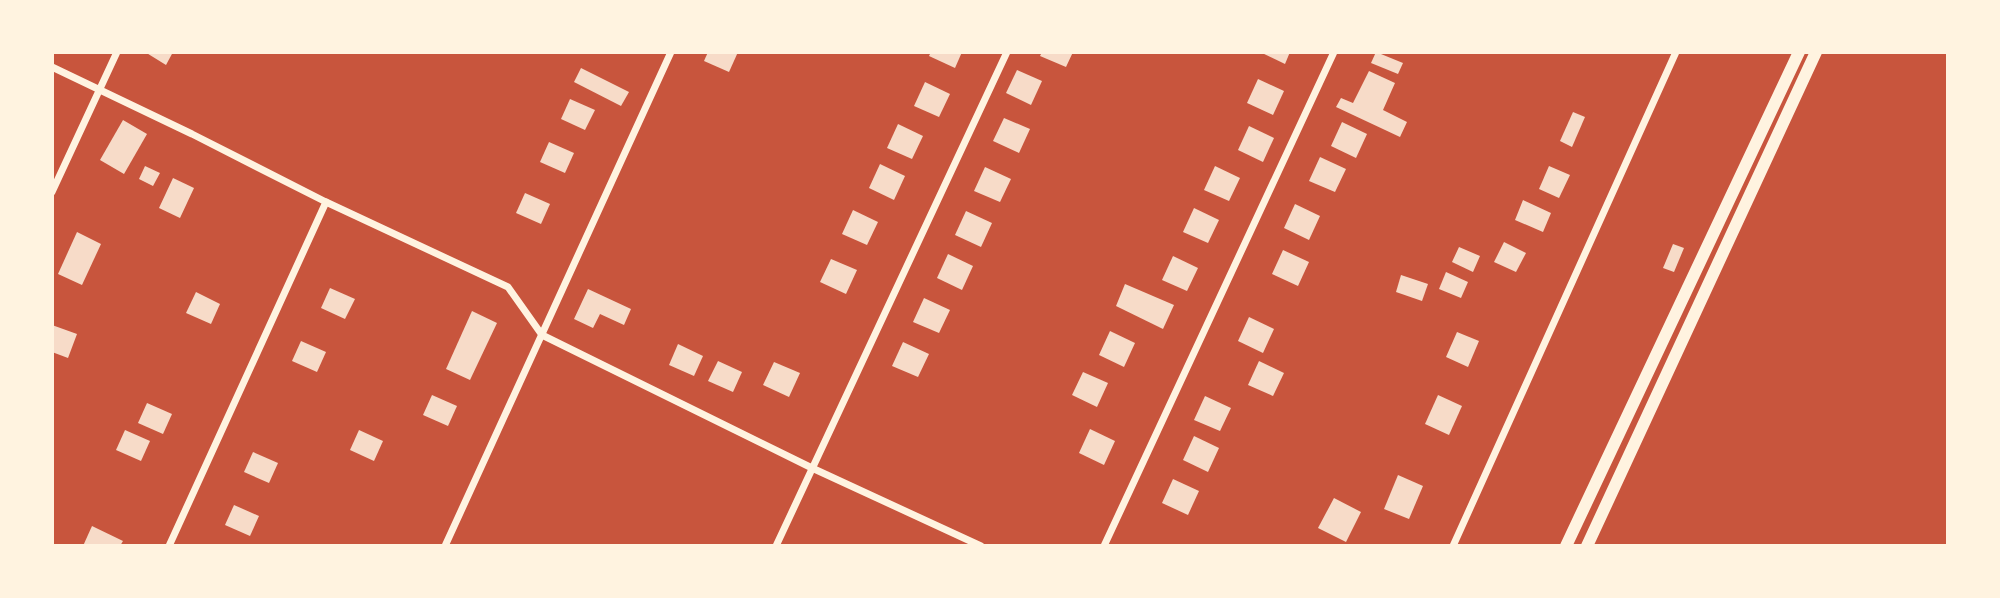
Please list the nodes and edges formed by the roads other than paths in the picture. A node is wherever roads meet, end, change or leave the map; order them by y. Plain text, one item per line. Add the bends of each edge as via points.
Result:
1 (117, 52) edge
2 (671, 52) edge
3 (1007, 52) edge
4 (1334, 52) edge
5 (1676, 52) edge
6 (1799, 52) edge
7 (1816, 52) edge
8 (52, 67) edge
9 (100, 90) junction
10 (52, 192) edge
11 (326, 202) junction
12 (542, 335) junction
13 (813, 468) junction
14 (169, 545) edge
15 (445, 545) edge
16 (776, 545) edge
17 (981, 545) edge
18 (1104, 545) edge
19 (1453, 545) edge
20 (1566, 545) edge
21 (1587, 545) edge

1 - 9 street
2 - 12 street
3 - 13 street
4 - 18 street
5 - 19 street
6 - 20 highway
7 - 21 highway
8 - 9 street
9 - 10 street
9 - 11 street
11 - 12 street via 508,287
11 - 14 street
12 - 13 street
12 - 15 street
13 - 16 street
13 - 17 street

